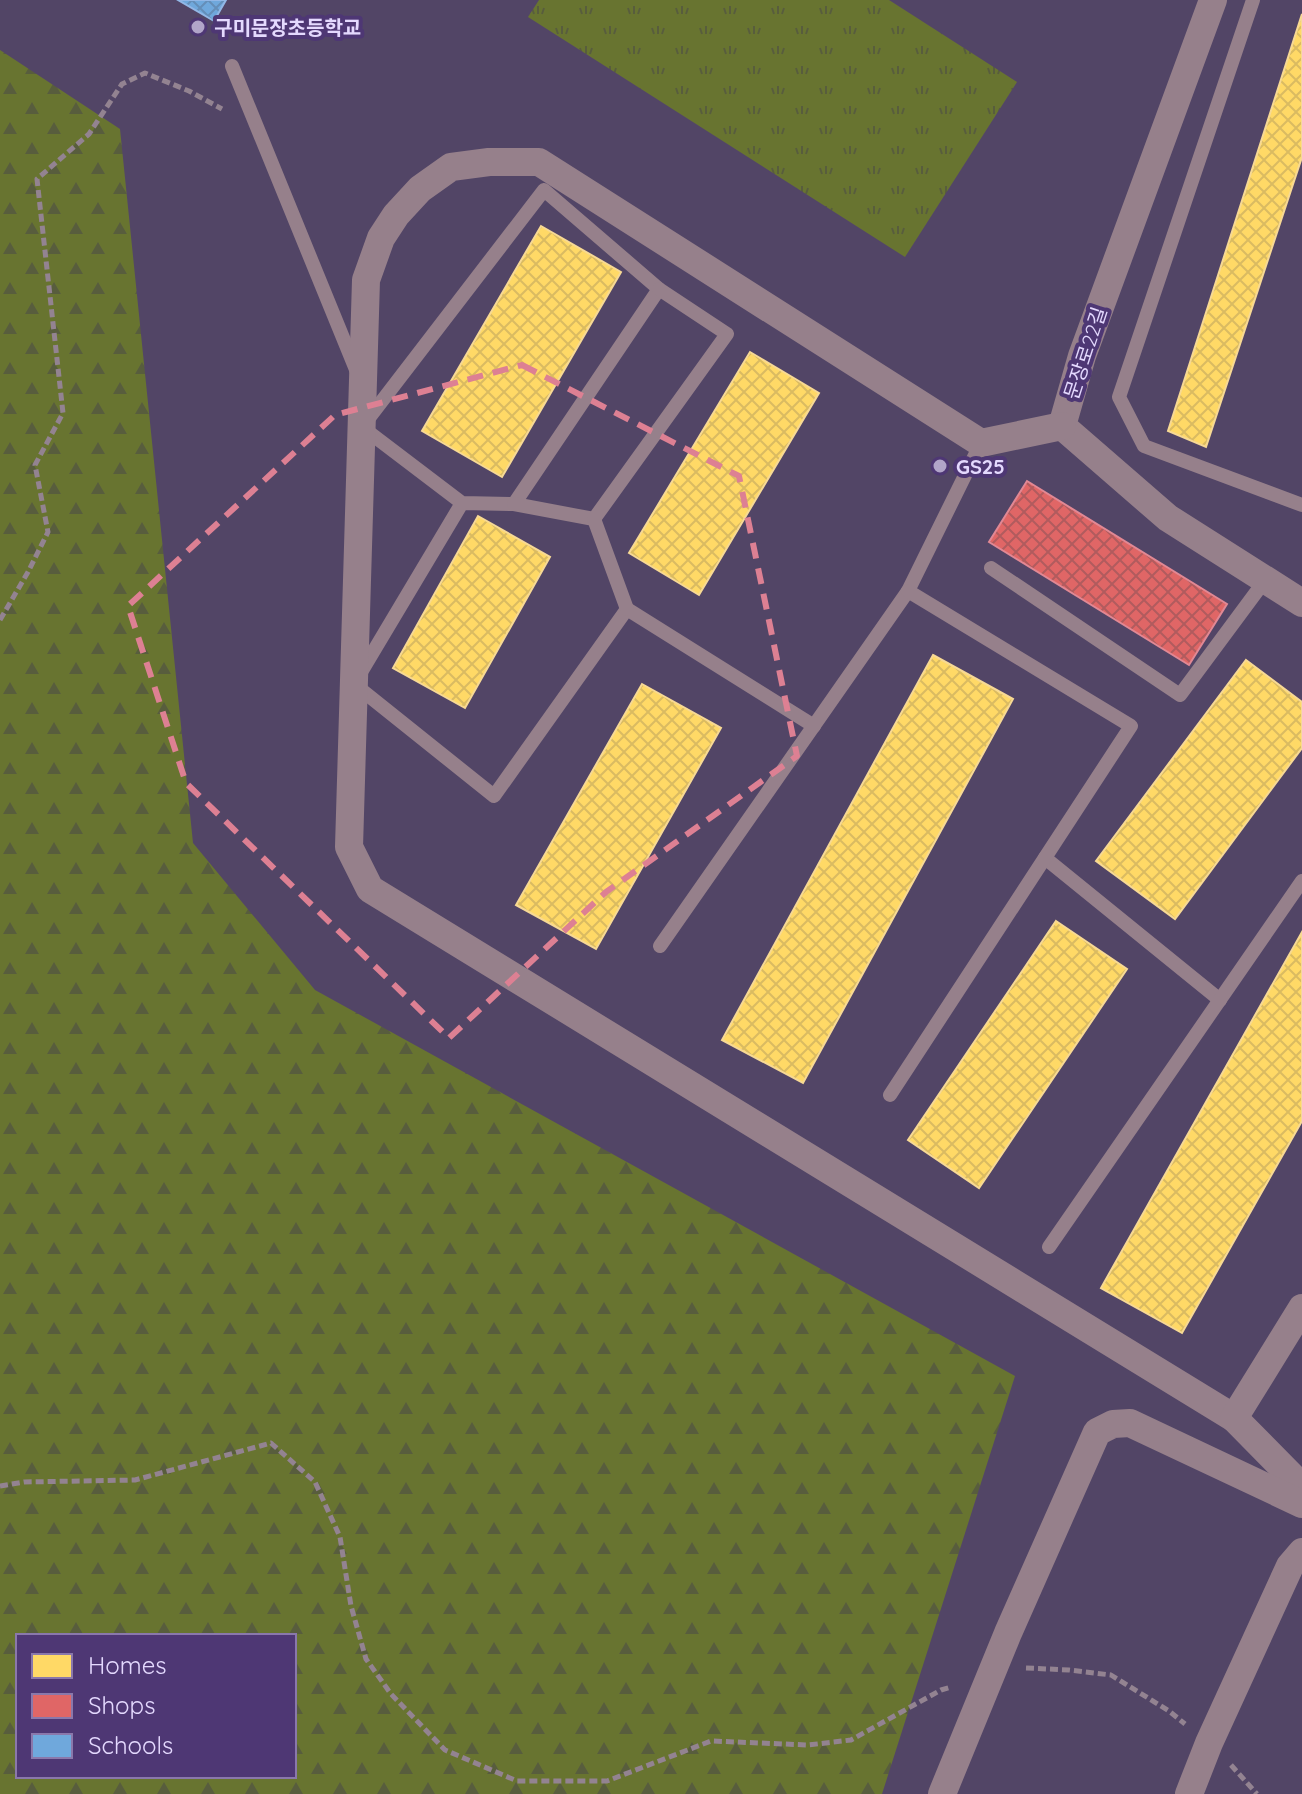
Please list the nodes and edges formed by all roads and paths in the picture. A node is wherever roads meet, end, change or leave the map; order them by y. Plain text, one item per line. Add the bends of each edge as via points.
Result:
1 (1213, 0) edge
2 (1253, 0) edge
3 (232, 66) dead end
4 (258, 128) junction
5 (659, 289) junction
6 (363, 387) junction
7 (1062, 426) junction
8 (362, 427) junction
9 (981, 443) junction
10 (462, 503) junction
11 (514, 504) junction
12 (1302, 505) edge
13 (594, 519) junction
14 (991, 568) dead end
15 (1266, 579) junction
16 (908, 591) junction
17 (1302, 603) edge
18 (627, 609) junction
19 (0, 620) edge
20 (354, 684) junction
21 (814, 726) junction
22 (1045, 858) junction
23 (1302, 881) edge
24 (660, 946) dead end
25 (1220, 1000) junction
26 (890, 1095) dead end
27 (1049, 1247) dead end
28 (1302, 1308) edge
29 (1234, 1418) junction
30 (0, 1486) edge
31 (1302, 1487) edge
32 (1302, 1504) edge
33 (1302, 1552) edge
34 (991, 1674) junction
35 (1209, 1743) junction
36 (942, 1794) edge
37 (1189, 1794) edge
38 (1257, 1794) edge

1 - 7 street, 문장로22길 via 1082,356
2 - 12 lane via 1119,397 1144,446
3 - 4 lane
4 - 6 lane
4 - 19 path via 145,73 122,84 89,134 37,179 63,413 35,465 48,532
5 - 8 lane via 544,190
5 - 11 lane
5 - 13 lane via 727,334
6 - 8 street
6 - 9 street via 366,280 396,215 451,167 539,162
7 - 9 street
7 - 15 street, 문장로22길 via 1168,518
8 - 10 lane
8 - 20 street
9 - 16 lane
10 - 11 lane
10 - 20 lane
11 - 13 lane
13 - 18 lane
14 - 15 lane via 1180,695
15 - 17 street, 문장로22길
16 - 21 lane
16 - 22 lane via 1131,726
18 - 20 lane via 494,796
18 - 21 lane
20 - 29 street via 349,847 370,889
21 - 24 lane
22 - 25 lane
22 - 26 lane
23 - 25 lane
25 - 27 lane
28 - 29 street
29 - 31 street
30 - 34 path via 135,1480 271,1443 315,1482 340,1537 366,1659 391,1694 445,1750 517,1781 607,1781 711,1741 808,1745 851,1740 941,1690
32 - 34 street via 1130,1423 1097,1432
33 - 35 street via 1290,1566
34 - 35 path via 1014,1667 1111,1675
34 - 36 street
35 - 37 street
35 - 38 path

